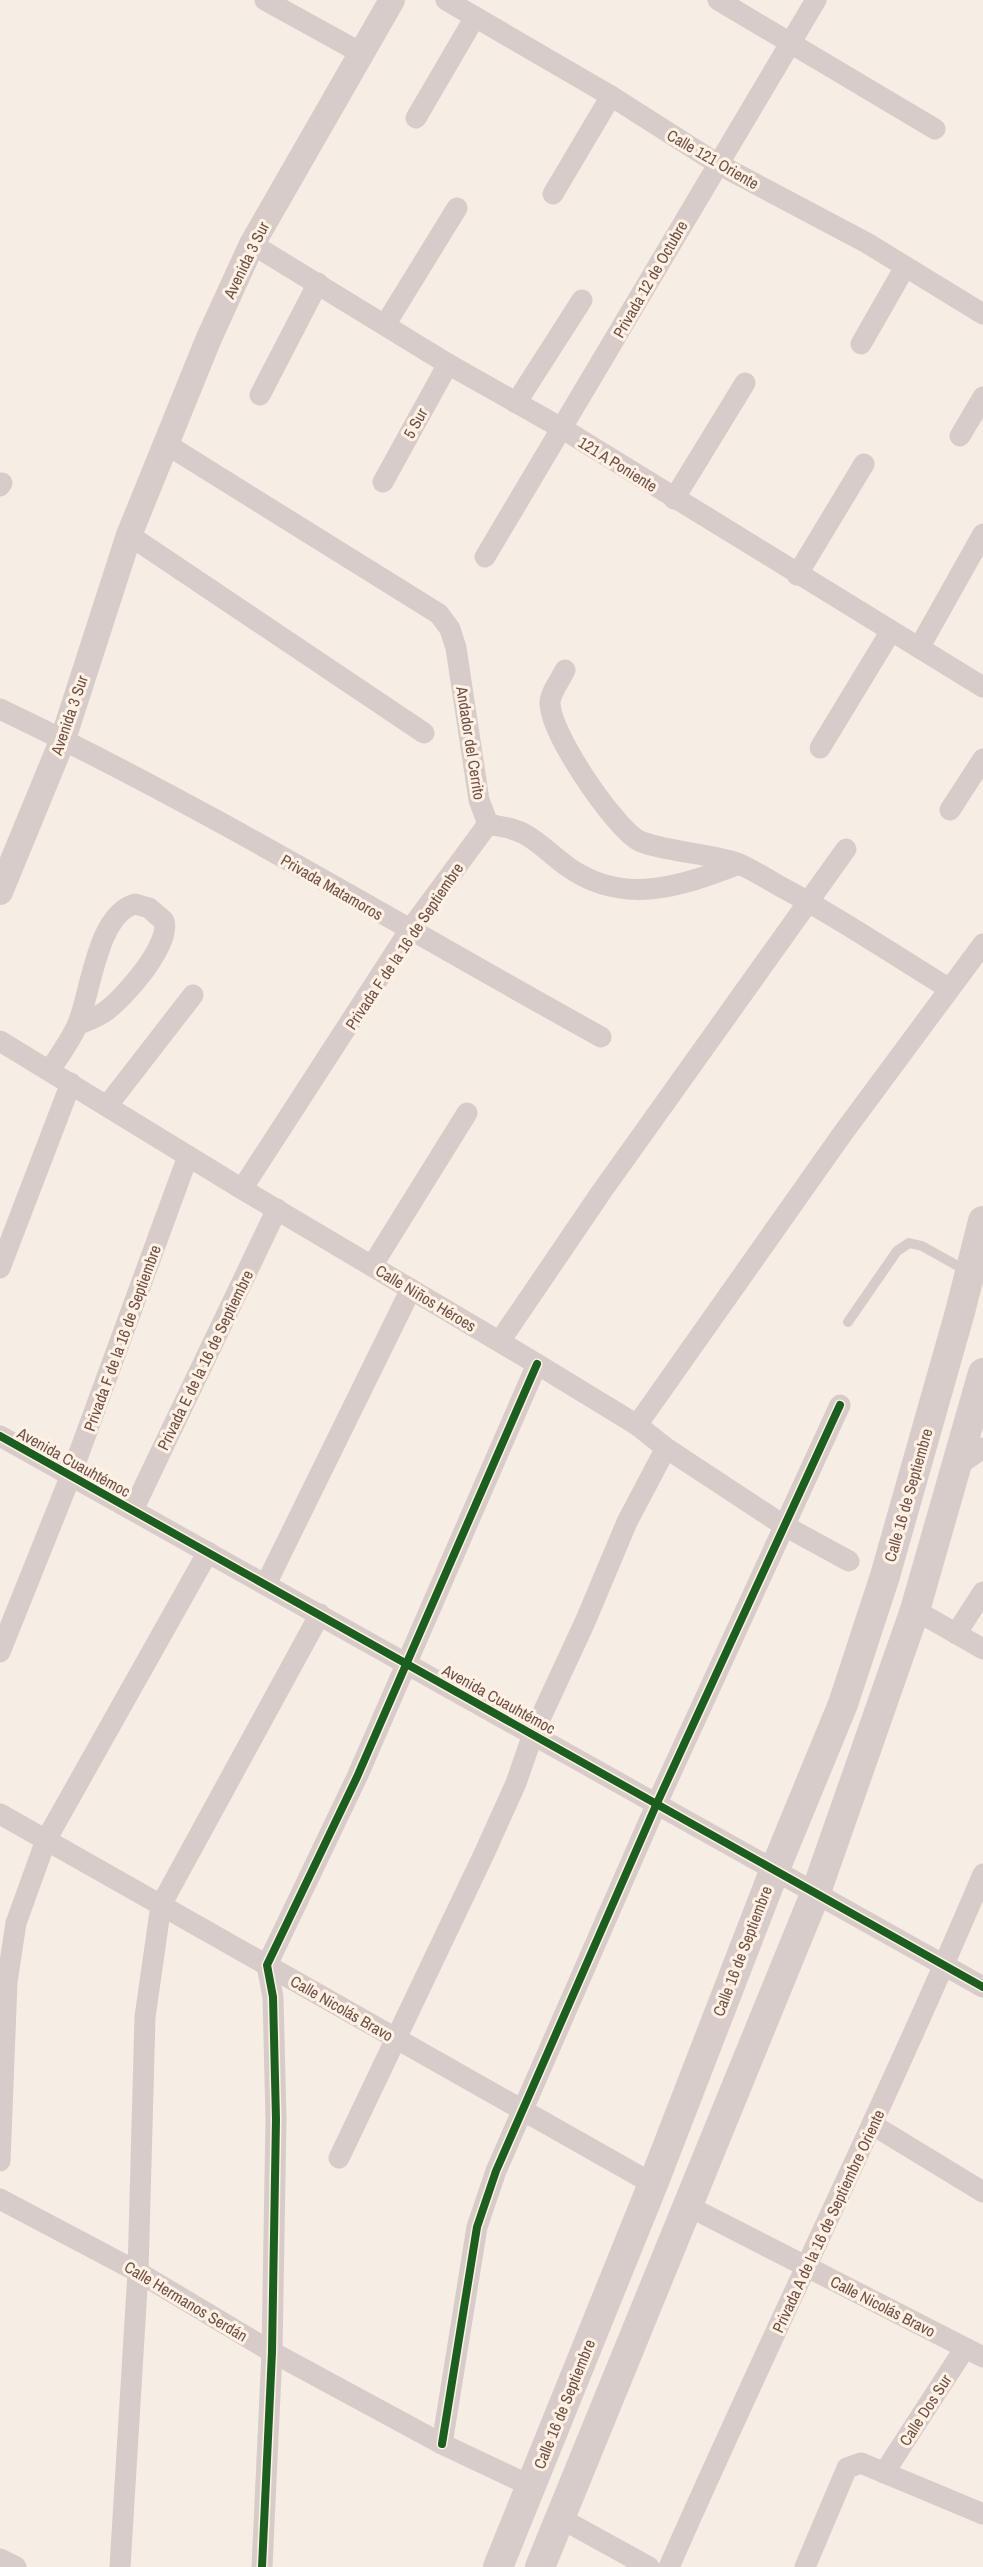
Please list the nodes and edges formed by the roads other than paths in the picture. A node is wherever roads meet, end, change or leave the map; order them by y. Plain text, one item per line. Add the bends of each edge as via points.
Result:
1 (265, 0) edge
2 (392, 0) edge
3 (446, 0) edge
4 (718, 0) edge
5 (816, 0) edge
6 (475, 17) junction
7 (790, 43) junction
8 (361, 53) junction
9 (611, 96) junction
10 (416, 118) dead end
11 (935, 129) dead end
12 (718, 164) junction
13 (553, 194) dead end
14 (457, 208) dead end
15 (252, 244) junction
16 (905, 267) junction
17 (318, 283) junction
18 (582, 300) dead end
19 (983, 314) edge
20 (385, 326) junction
21 (861, 344) dead end
22 (448, 364) junction
23 (745, 383) dead end
24 (260, 394) dead end
25 (983, 397) edge
26 (516, 403) junction
27 (563, 429) junction
28 (960, 436) dead end
29 (166, 444) junction
30 (864, 464) dead end
31 (383, 482) dead end
32 (674, 499) junction
33 (983, 534) edge
34 (129, 535) junction
35 (485, 557) dead end
36 (797, 575) junction
37 (891, 631) junction
38 (919, 648) junction
39 (565, 670) dead end
40 (983, 687) edge
41 (0, 709) edge
42 (424, 733) dead end
43 (63, 739) junction
44 (820, 748) dead end
45 (983, 759) edge
46 (950, 810) dead end
47 (488, 824) junction
48 (846, 849) dead end
49 (739, 864) junction
50 (0, 892) edge
51 (808, 901) junction
52 (409, 931) junction
53 (983, 944) edge
54 (948, 988) junction
55 (193, 995) dead end
56 (77, 1025) junction
57 (601, 1037) dead end
58 (0, 1041) edge
59 (50, 1070) junction
60 (71, 1083) junction
61 (107, 1106) junction
62 (467, 1113) dead end
63 (188, 1156) junction
64 (242, 1189) junction
65 (277, 1209) junction
66 (983, 1221) edge
67 (372, 1266) junction
68 (0, 1268) edge
69 (970, 1272) junction
70 (411, 1289) junction
71 (848, 1322) dead end
72 (500, 1341) junction
73 (537, 1364) junction
74 (983, 1373) edge
75 (840, 1405) dead end
76 (637, 1425) junction
77 (0, 1436) edge
78 (666, 1448) junction
79 (983, 1448) edge
80 (957, 1466) junction
81 (71, 1476) junction
82 (133, 1510) junction
83 (783, 1525) junction
84 (208, 1552) junction
85 (849, 1561) dead end
86 (266, 1584) junction
87 (983, 1592) edge
88 (915, 1610) junction
89 (320, 1614) junction
90 (956, 1634) junction
91 (983, 1649) edge
92 (0, 1652) edge
93 (405, 1662) junction
94 (533, 1734) junction
95 (657, 1803) junction
96 (0, 1814) edge
97 (46, 1840) junction
98 (775, 1869) junction
99 (983, 1874) edge
100 (816, 1892) junction
101 (161, 1905) junction
102 (267, 1965) junction
103 (944, 1965) junction
104 (983, 1988) edge
105 (395, 2038) junction
106 (522, 2110) junction
107 (873, 2125) junction
108 (339, 2158) dead end
109 (0, 2161) edge
110 (653, 2184) junction
111 (983, 2192) edge
112 (0, 2199) edge
113 (688, 2206) junction
114 (807, 2267) junction
115 (138, 2272) junction
116 (272, 2352) junction
117 (974, 2352) edge
118 (442, 2444) junction
119 (884, 2473) junction
120 (531, 2486) junction
121 (983, 2514) edge
122 (560, 2518) junction
123 (0, 2559) edge
124 (16, 2567) edge
125 (120, 2567) edge
126 (262, 2567) edge
127 (498, 2567) edge
128 (540, 2567) edge
129 (649, 2567) edge
130 (669, 2567) edge
131 (805, 2567) edge

1 - 8 street
2 - 8 street, Avenida 3 Sur
3 - 6 street, Calle 121 Oriente
4 - 7 street
5 - 7 street, Privada 12 de Octubre
6 - 9 street, Calle 121 Oriente
6 - 10 street
7 - 11 street
7 - 12 street, Privada 12 de Octubre
8 - 15 street, Avenida 3 Sur
9 - 12 street, Calle 121 Oriente
9 - 13 street
12 - 16 street, Calle 121 Oriente
12 - 27 street, Privada 12 de Octubre
14 - 20 street
15 - 17 street, 121 A Poniente
15 - 29 street, Avenida 3 Sur
16 - 19 street, Calle 121 Oriente
16 - 21 street
17 - 20 street, 121 A Poniente
17 - 24 street
18 - 26 street
20 - 22 street, 121 A Poniente
22 - 26 street, 121 A Poniente
22 - 31 street, 5 Sur
23 - 32 street
25 - 28 street
26 - 27 street, 121 A Poniente
27 - 32 street, 121 A Poniente
27 - 35 street, Privada 12 de Octubre
29 - 34 street, Avenida 3 Sur
29 - 47 street, Andador del Cerrito via 439,614 450,629 456,648 479,800
30 - 36 street
32 - 36 street, 121 A Poniente
33 - 38 street
34 - 42 street
34 - 43 street, Avenida 3 Sur
36 - 37 street, 121 A Poniente
37 - 38 street, 121 A Poniente
37 - 44 street
38 - 40 street, 121 A Poniente
39 - 49 street via 550,701 554,721 610,816 639,841
41 - 43 street, Privada Matamoros
43 - 50 street, Avenida 3 Sur
43 - 52 street, Privada Matamoros
45 - 46 street
47 - 49 street via 517,830 594,884 621,890 655,889 701,879
47 - 52 street, Privada F de la 16 de Septiembre
48 - 51 street
49 - 51 street
51 - 54 street
51 - 72 street
52 - 57 street, Privada Matamoros
52 - 64 street, Privada F de la 16 de Septiembre
53 - 54 street
54 - 76 street
55 - 61 street
56 - 56 street via 111,1007 145,968 166,929 164,921 149,908 135,904 117,913 95,964
56 - 59 street
58 - 59 street, Calle Niños Héroes
59 - 60 street, Calle Niños Héroes
60 - 61 street, Calle Niños Héroes
60 - 68 street
61 - 63 street, Calle Niños Héroes
62 - 67 street
63 - 64 street, Calle Niños Héroes
63 - 81 street, Privada F de la 16 de Septiembre
64 - 65 street, Calle Niños Héroes
65 - 67 street, Calle Niños Héroes
65 - 82 street, Privada E de la 16 de Septiembre
66 - 69 main road, Calle 16 de Septiembre
67 - 70 street, Calle Niños Héroes
69 - 71 lane via 909,1243 897,1251
69 - 98 main road, Calle 16 de Septiembre via 882,1587 843,1704
70 - 72 street, Calle Niños Héroes
70 - 86 street
72 - 73 street, Calle Niños Héroes
73 - 76 street, Calle Niños Héroes
73 - 93 street
74 - 80 main road
75 - 83 street
76 - 78 street, Calle Niños Héroes
77 - 81 street, Avenida Cuauhtémoc
78 - 83 street, Calle Niños Héroes
78 - 94 street via 627,1522
79 - 80 street
80 - 88 main road
81 - 82 street, Avenida Cuauhtémoc
81 - 92 street, Privada F de la 16 de Septiembre
82 - 84 street, Avenida Cuauhtémoc
83 - 85 street, Calle Niños Héroes
83 - 95 street
84 - 86 street, Avenida Cuauhtémoc
84 - 97 street
86 - 89 street, Avenida Cuauhtémoc
87 - 90 street
88 - 90 street
88 - 100 main road
89 - 93 street, Avenida Cuauhtémoc
89 - 101 street
90 - 91 street
93 - 94 street, Avenida Cuauhtémoc
93 - 102 street via 357,1777
94 - 95 street, Avenida Cuauhtémoc
94 - 105 street via 489,1844
95 - 98 street, Avenida Cuauhtémoc
95 - 106 street
96 - 97 street, Calle Nicolás Bravo
97 - 101 street, Calle Nicolás Bravo
97 - 109 street via 16,1923 10,1954
98 - 100 street, Avenida Cuauhtémoc
98 - 110 main road, Calle 16 de Septiembre
99 - 103 street, Privada A de la 16 de Septiembre Oriente
100 - 103 street, Avenida Cuauhtémoc
100 - 113 main road
101 - 102 street, Calle Nicolás Bravo
101 - 115 street via 145,2017
102 - 105 street, Calle Nicolás Bravo
102 - 116 street via 273,1997 276,2119
103 - 104 street, Avenida Cuauhtémoc
103 - 107 street, Privada A de la 16 de Septiembre Oriente
105 - 106 street, Calle Nicolás Bravo
105 - 108 street
106 - 110 street, Calle Nicolás Bravo
106 - 118 street via 477,2227
107 - 111 street
107 - 114 street, Privada A de la 16 de Septiembre Oriente
110 - 120 main road, Calle 16 de Septiembre
112 - 115 street, Calle Hermanos Serdán
113 - 114 street, Calle Nicolás Bravo
113 - 122 main road
114 - 117 street, Calle Nicolás Bravo
114 - 130 street, Privada A de la 16 de Septiembre Oriente
115 - 116 street, Calle Hermanos Serdán
115 - 125 street
116 - 118 street, Calle Hermanos Serdán
116 - 126 street
117 - 119 street, Calle Dos Sur
118 - 120 street, Calle Hermanos Serdán
119 - 121 street
119 - 131 street via 861,2463 847,2468
120 - 127 main road, Calle 16 de Septiembre
122 - 128 main road
122 - 129 street
123 - 124 street

